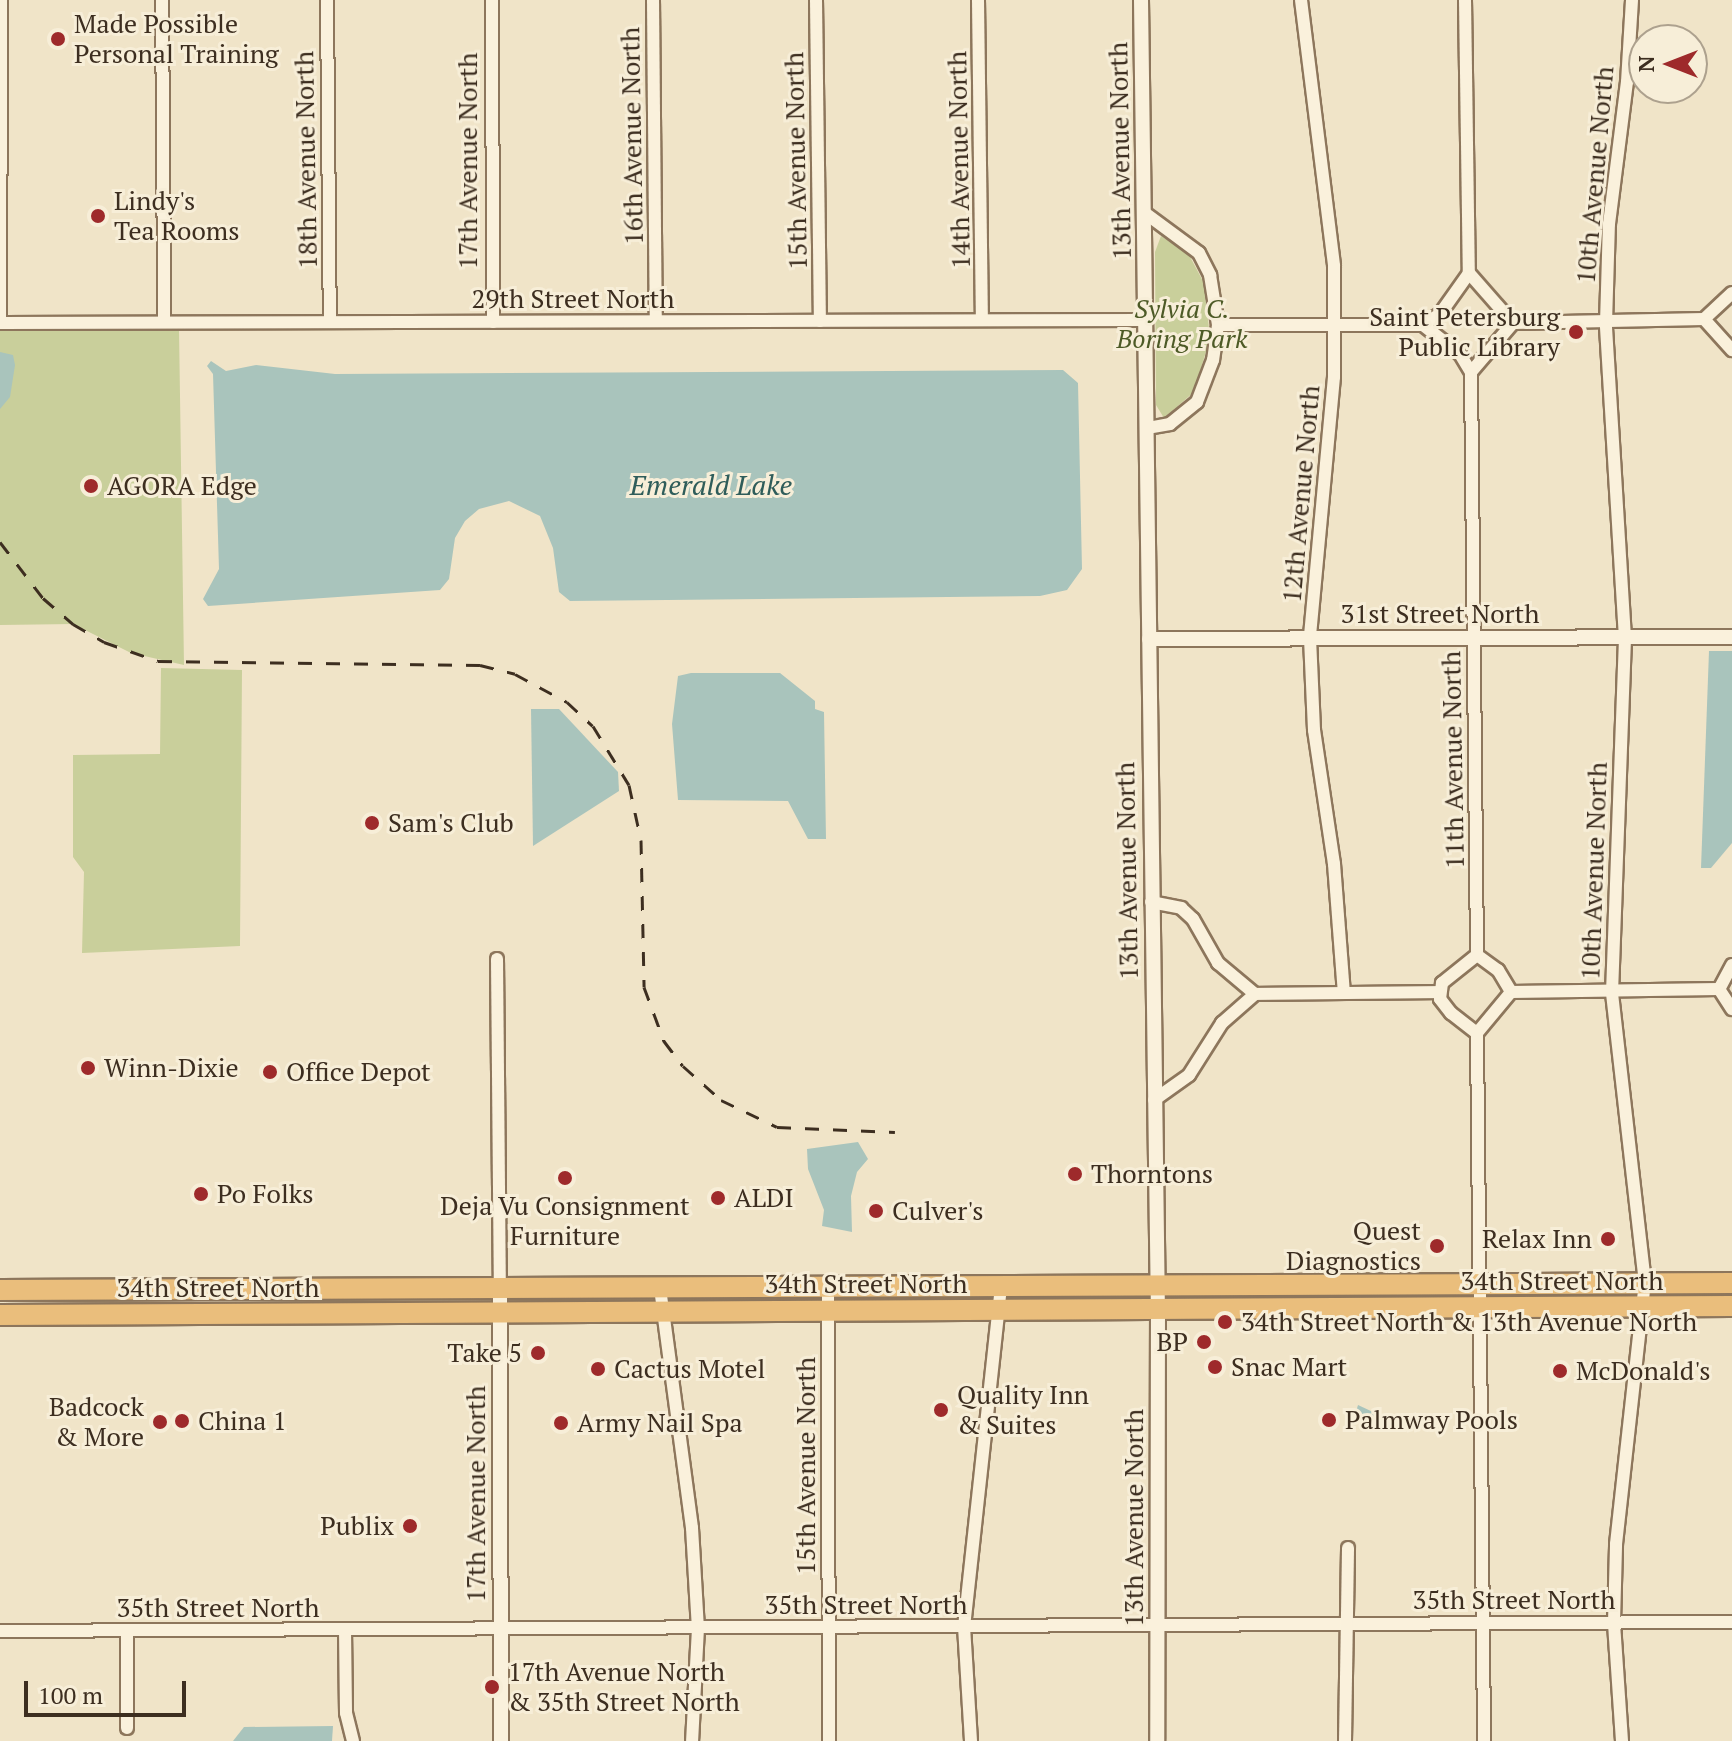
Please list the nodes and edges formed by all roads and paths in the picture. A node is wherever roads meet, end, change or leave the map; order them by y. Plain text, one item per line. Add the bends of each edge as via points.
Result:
1 (1, 0) edge
2 (162, 0) edge
3 (327, 0) edge
4 (492, 0) edge
5 (653, 0) edge
6 (816, 0) edge
7 (978, 0) edge
8 (1141, 0) edge
9 (1301, 0) edge
10 (1465, 0) edge
11 (1632, 0) edge
12 (1145, 213) junction
13 (1469, 273) junction
14 (1732, 293) edge
15 (330, 319) junction
16 (1704, 319) junction
17 (982, 320) junction
18 (1146, 320) junction
19 (164, 321) junction
20 (656, 321) junction
21 (820, 321) junction
22 (493, 322) junction
23 (0, 323) edge
24 (1513, 323) junction
25 (1606, 323) junction
26 (1335, 324) junction
27 (1218, 325) junction
28 (1423, 325) junction
29 (1732, 350) edge
30 (1471, 372) junction
31 (1148, 428) junction
32 (1732, 637) edge
33 (1310, 638) junction
34 (1474, 638) junction
35 (1625, 638) junction
36 (1149, 639) junction
37 (1151, 902) junction
38 (1477, 955) junction
39 (497, 959) dead end
40 (1732, 965) edge
41 (1719, 989) junction
42 (1439, 992) junction
43 (1511, 992) junction
44 (1344, 993) junction
45 (1612, 993) junction
46 (1255, 994) junction
47 (1732, 1009) edge
48 (1477, 1033) junction
49 (1154, 1100) junction
50 (1645, 1283) junction
51 (1732, 1283) edge
52 (1480, 1284) junction
53 (1318, 1285) junction
54 (1157, 1286) junction
55 (828, 1287) junction
56 (1001, 1287) junction
57 (500, 1288) junction
58 (660, 1288) junction
59 (0, 1290) edge
60 (99, 1290) junction
61 (1732, 1306) edge
62 (1645, 1307) junction
63 (1318, 1308) junction
64 (1480, 1308) junction
65 (1158, 1309) junction
66 (829, 1310) junction
67 (998, 1310) junction
68 (663, 1311) junction
69 (500, 1313) junction
70 (0, 1315) edge
71 (93, 1315) junction
72 (1348, 1548) dead end
73 (1349, 1622) junction
74 (1732, 1622) edge
75 (1484, 1623) junction
76 (1614, 1623) junction
77 (1158, 1625) junction
78 (964, 1627) junction
79 (501, 1628) junction
80 (698, 1628) junction
81 (826, 1628) junction
82 (345, 1630) junction
83 (0, 1631) edge
84 (127, 1631) junction
85 (127, 1728) dead end
86 (353, 1741) edge
87 (501, 1741) edge
88 (692, 1741) edge
89 (829, 1741) edge
90 (971, 1741) edge
91 (1157, 1741) edge
92 (1345, 1741) edge
93 (1484, 1741) edge
94 (1622, 1741) edge

1 - 23 street
2 - 19 street
3 - 15 street, 18th Avenue North
4 - 22 street, 17th Avenue North
5 - 20 street, 16th Avenue North
6 - 21 street, 15th Avenue North
7 - 17 street, 14th Avenue North
8 - 12 street, 13th Avenue North
9 - 26 street, 12th Avenue North via 1327,193
10 - 13 street
11 - 25 street, 10th Avenue North via 1609,224
12 - 18 street, 13th Avenue North
12 - 27 street via 1199,253 1210,275
13 - 24 street
13 - 28 street via 1440,314
14 - 16 street
15 - 19 street, 29th Street North
15 - 22 street, 29th Street North
16 - 25 street
16 - 29 street
17 - 18 street, 29th Street North
17 - 21 street, 29th Street North
18 - 31 street, 13th Avenue North
19 - 23 street, 29th Street North
20 - 21 street, 29th Street North
20 - 22 street, 29th Street North
24 - 25 street
24 - 30 street
25 - 35 street, 10th Avenue North
26 - 27 street
26 - 28 street
26 - 33 street, 12th Avenue North
27 - 31 street via 1213,360 1197,402 1170,424
28 - 30 street via 1460,354
30 - 34 street, 11th Avenue North
31 - 36 street, 13th Avenue North
32 - 35 street, 31st Street North
33 - 34 street, 31st Street North
33 - 36 street, 31st Street North
33 - 44 street, 12th Avenue North via 1314,730 1334,864
34 - 35 street, 31st Street North
34 - 38 street, 11th Avenue North
35 - 45 street, 10th Avenue North
36 - 37 street, 13th Avenue North
37 - 46 street via 1181,908 1218,963
37 - 49 street, 13th Avenue North
38 - 42 street via 1453,971
38 - 43 street via 1498,970
39 - 57 street, 17th Avenue North
40 - 41 street
41 - 45 street
41 - 47 street
42 - 44 street
42 - 48 street via 1451,1013
43 - 45 street
43 - 48 street
44 - 46 street
45 - 50 street, 10th Avenue North
46 - 49 street via 1222,1023 1189,1075
48 - 52 street
49 - 54 street, 13th Avenue North
50 - 51 highway, 34th Street North
50 - 52 highway, 34th Street North
50 - 62 street, 10th Avenue North
52 - 53 highway, 34th Street North
52 - 64 street
53 - 54 highway, 34th Street North
53 - 63 highway
54 - 56 highway, 34th Street North
54 - 65 street, 13th Avenue North
55 - 56 highway, 34th Street North
55 - 58 highway, 34th Street North
55 - 66 street, 15th Avenue North
56 - 67 street
57 - 58 highway, 34th Street North
57 - 60 highway, 34th Street North
57 - 69 street, 17th Avenue North
58 - 68 street
59 - 60 highway, 34th Street North
60 - 71 highway
61 - 62 highway, 34th Street North
62 - 64 highway, 34th Street North
62 - 76 street, 10th Avenue North via 1616,1544
63 - 64 highway, 34th Street North
63 - 65 highway, 34th Street North
64 - 75 street
65 - 67 highway, 34th Street North
65 - 77 street, 13th Avenue North
66 - 67 highway, 34th Street North
66 - 68 highway, 34th Street North
66 - 81 street, 15th Avenue North
67 - 78 street
68 - 69 highway, 34th Street North
68 - 80 street via 692,1528
69 - 71 highway, 34th Street North
69 - 79 street, 17th Avenue North
70 - 71 highway, 34th Street North
72 - 73 street
73 - 75 street, 35th Street North
73 - 77 street, 35th Street North
73 - 92 street
74 - 76 street, 35th Street North
75 - 76 street, 35th Street North
75 - 93 street
76 - 94 street, 10th Avenue North
77 - 78 street, 35th Street North
77 - 91 street, 13th Avenue North
78 - 81 street, 35th Street North
78 - 90 street
79 - 80 street, 35th Street North
79 - 82 street, 35th Street North
79 - 87 street, 17th Avenue North
80 - 81 street, 35th Street North
80 - 88 street
81 - 89 street, 15th Avenue North
82 - 84 street, 35th Street North
82 - 86 street via 346,1713
83 - 84 street, 35th Street North
84 - 85 street

